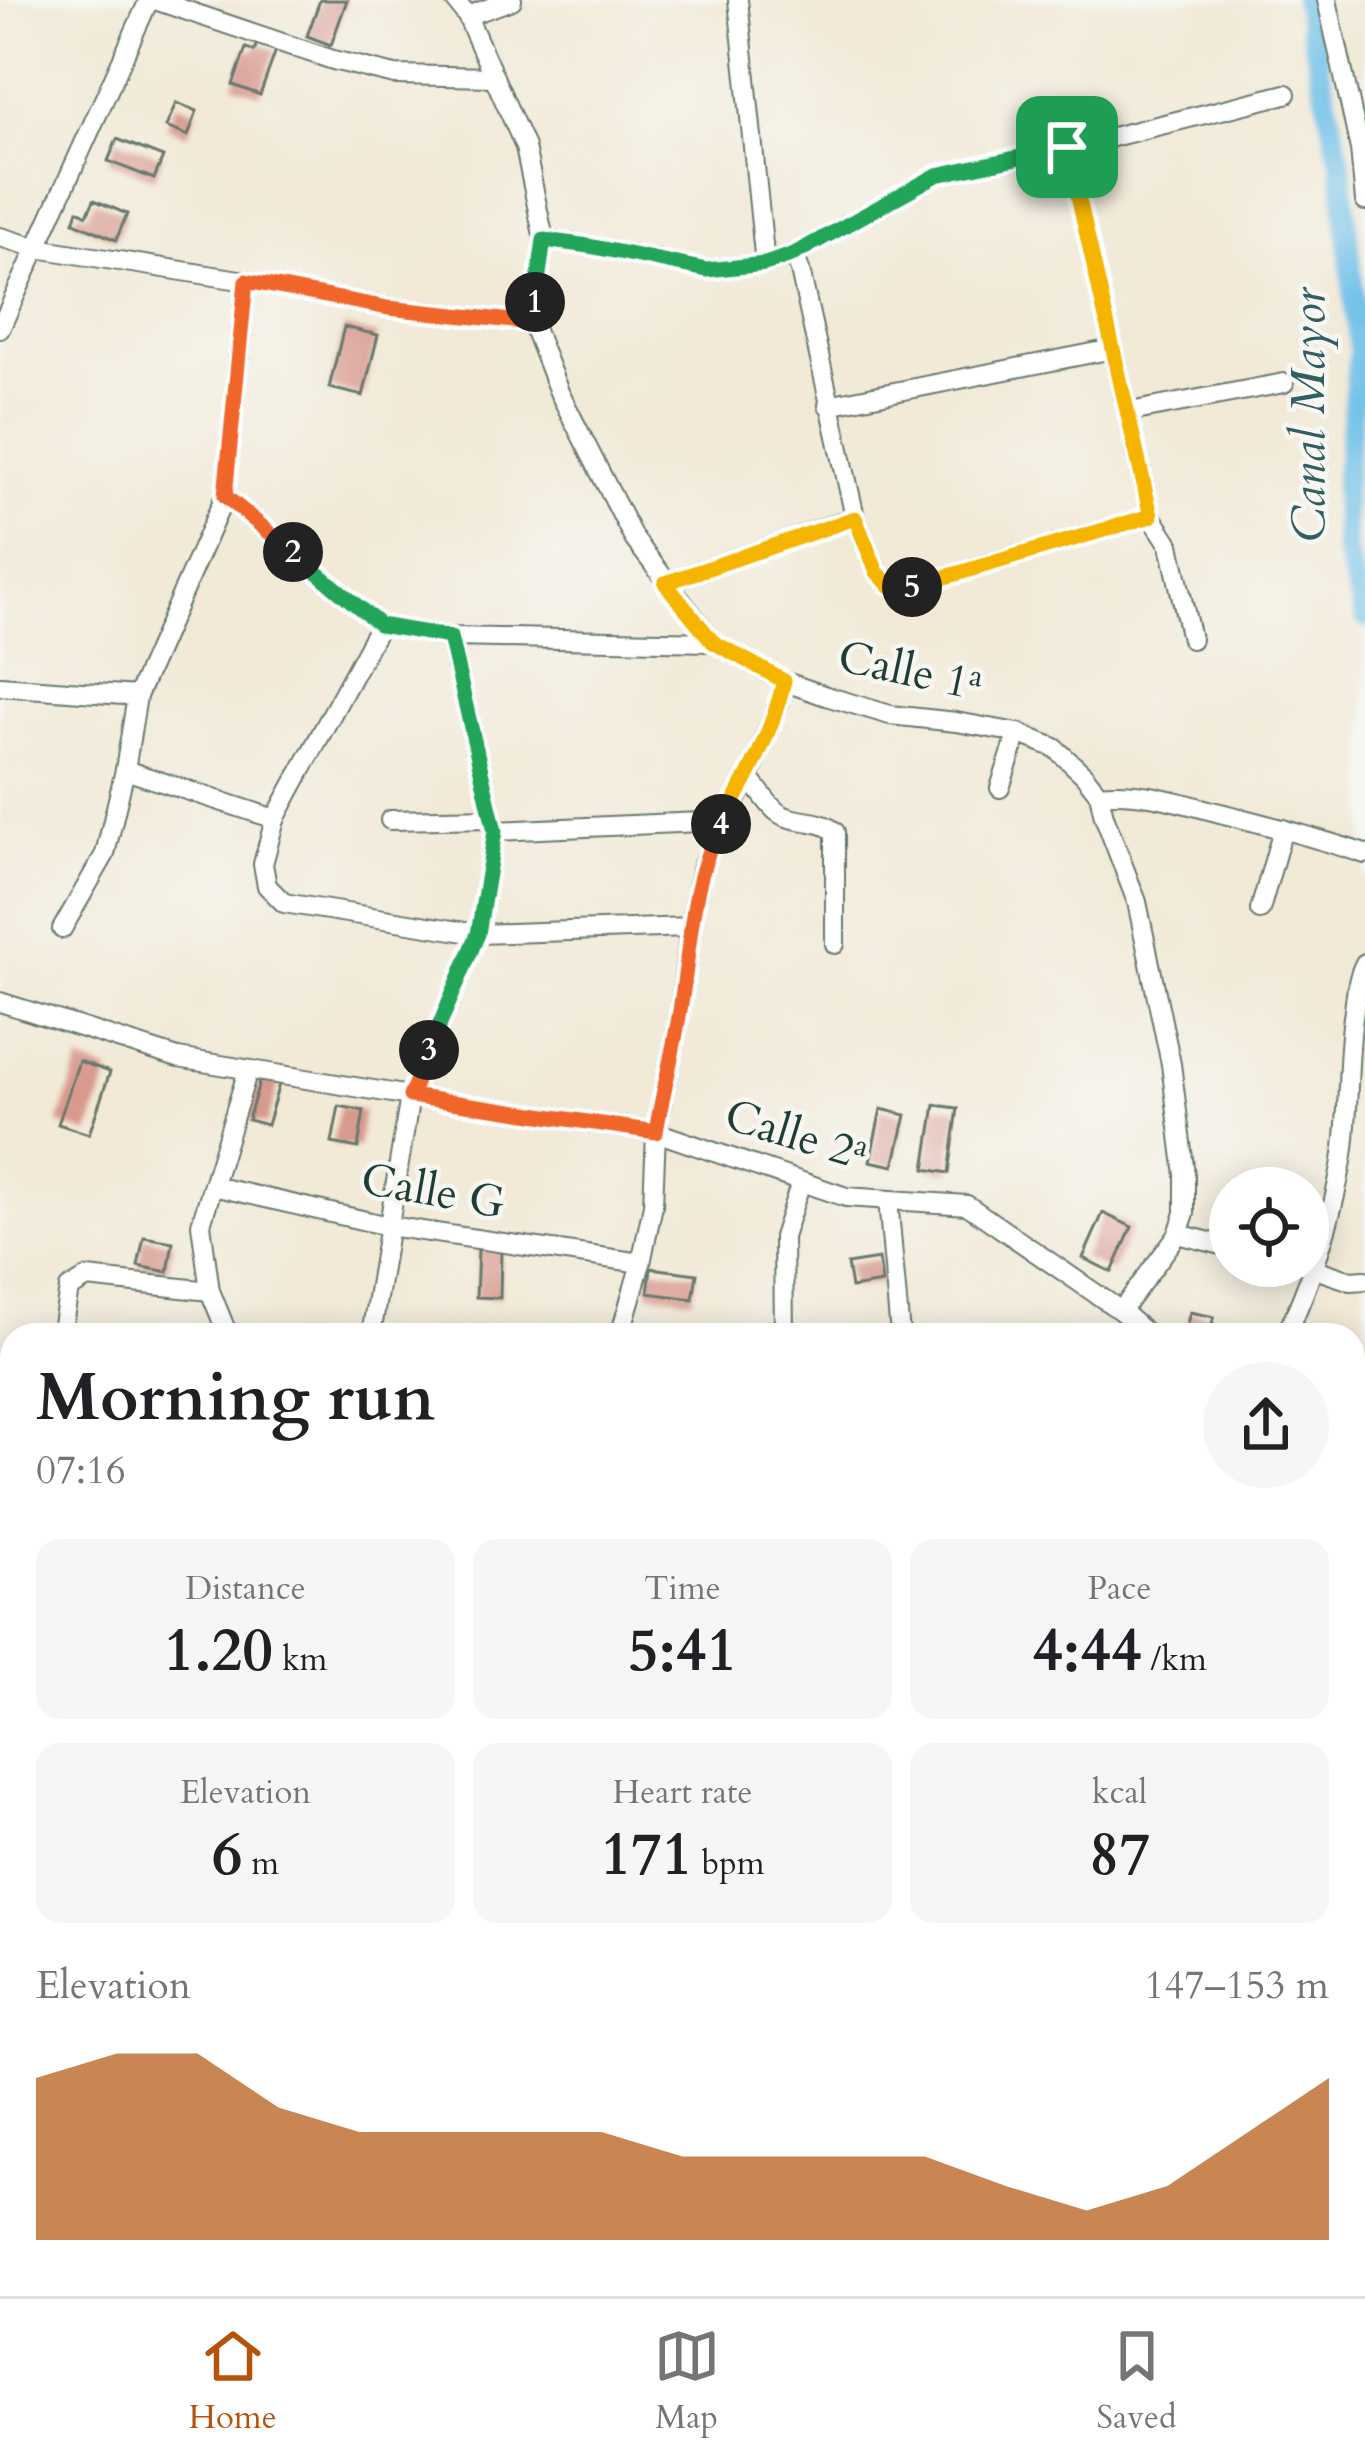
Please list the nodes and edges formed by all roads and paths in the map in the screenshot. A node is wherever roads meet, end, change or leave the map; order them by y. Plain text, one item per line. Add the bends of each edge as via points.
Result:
1 (152, 0) edge
2 (512, 0) edge
3 (737, 0) edge
4 (1327, 0) edge
5 (461, 8) edge
6 (494, 77) junction
7 (1286, 94) dead end
8 (1067, 147) junction
9 (1365, 201) edge
10 (0, 237) edge
11 (544, 240) junction
12 (37, 248) junction
13 (794, 254) junction
14 (765, 264) junction
15 (246, 281) junction
16 (532, 323) junction
17 (0, 329) edge
18 (1113, 349) junction
19 (1284, 383) dead end
20 (828, 405) junction
21 (1130, 412) junction
22 (225, 496) junction
23 (1151, 516) junction
24 (855, 518) junction
25 (665, 583) junction
26 (380, 625) junction
27 (450, 637) junction
28 (1191, 640) dead end
29 (713, 642) junction
30 (784, 681) junction
31 (0, 686) edge
32 (137, 696) junction
33 (1018, 733) junction
34 (125, 770) junction
35 (748, 778) junction
36 (1000, 788) dead end
37 (1099, 794) junction
38 (275, 819) junction
39 (390, 820) dead end
40 (723, 821) junction
41 (493, 825) junction
42 (1283, 829) junction
43 (1365, 854) edge
44 (1260, 910) dead end
45 (690, 927) junction
46 (62, 929) dead end
47 (478, 934) junction
48 (836, 944) dead end
49 (1365, 962) edge
50 (0, 1002) edge
51 (248, 1070) junction
52 (410, 1096) junction
53 (656, 1132) junction
54 (800, 1182) junction
55 (213, 1186) junction
56 (888, 1200) junction
57 (1329, 1211) edge
58 (388, 1226) junction
59 (1178, 1234) junction
60 (1209, 1242) edge
61 (641, 1263) junction
62 (1329, 1273) edge
63 (1365, 1280) edge
64 (1303, 1287) edge
65 (210, 1291) junction
66 (1121, 1311) junction
67 (63, 1323) edge
68 (223, 1323) edge
69 (372, 1323) edge
70 (624, 1323) edge
71 (784, 1323) edge
72 (899, 1323) edge
73 (1134, 1323) edge
74 (1290, 1323) edge

1 - 6 street via 395,75
1 - 12 street
2 - 5 street
3 - 14 street
4 - 9 street
5 - 6 street, Calle 1ª
6 - 11 street, Calle 1ª via 525,147
7 - 8 street
8 - 13 street via 937,175
8 - 18 street
10 - 12 street
11 - 14 street via 707,270
11 - 16 street, Calle 1ª
12 - 15 street
12 - 17 street
13 - 14 street
13 - 20 street
15 - 16 street via 388,308
15 - 22 street
16 - 25 street, Calle 1ª via 634,539
18 - 20 street
18 - 21 street
19 - 21 street
20 - 24 street
21 - 23 street
22 - 26 street
22 - 32 street
23 - 24 street via 911,587 889,585 877,572
23 - 28 street via 1170,545
24 - 25 street
25 - 29 street, Calle 1ª
26 - 27 street
26 - 38 street
27 - 29 street
27 - 41 street
29 - 30 street, Calle 1ª
30 - 33 street, Calle 1ª via 890,715
30 - 35 street
31 - 32 street
32 - 34 street
33 - 36 street
33 - 37 street, Calle 1ª via 1054,748
34 - 38 street
34 - 46 street via 105,854
35 - 40 street
35 - 48 street via 778,812 835,832
37 - 42 street via 1145,796
37 - 59 street, Calle 1ª via 1137,902 1171,1064 1186,1174
38 - 47 street via 263,864 267,886 284,903
39 - 41 street
40 - 41 street
40 - 45 street via 702,867
41 - 47 street
42 - 43 street
42 - 44 street
45 - 47 street
45 - 53 street
47 - 52 street
49 - 57 street
50 - 51 street, Calle 2ª via 178,1058
51 - 52 street, Calle 2ª
51 - 55 street
52 - 53 street, Calle 2ª
52 - 58 street
53 - 54 street, Calle 2ª
53 - 61 street
54 - 56 street, Calle 2ª
54 - 71 street via 782,1237
55 - 58 street, Calle G
55 - 65 street via 201,1224
56 - 66 street, Calle 2ª via 968,1205
56 - 72 street
58 - 61 street, Calle G
58 - 69 street
59 - 60 street
59 - 66 street, Calle 1ª
61 - 70 street
62 - 63 street
64 - 74 street
65 - 67 street via 87,1278 69,1289
65 - 68 street
66 - 73 street, Calle 2ª

